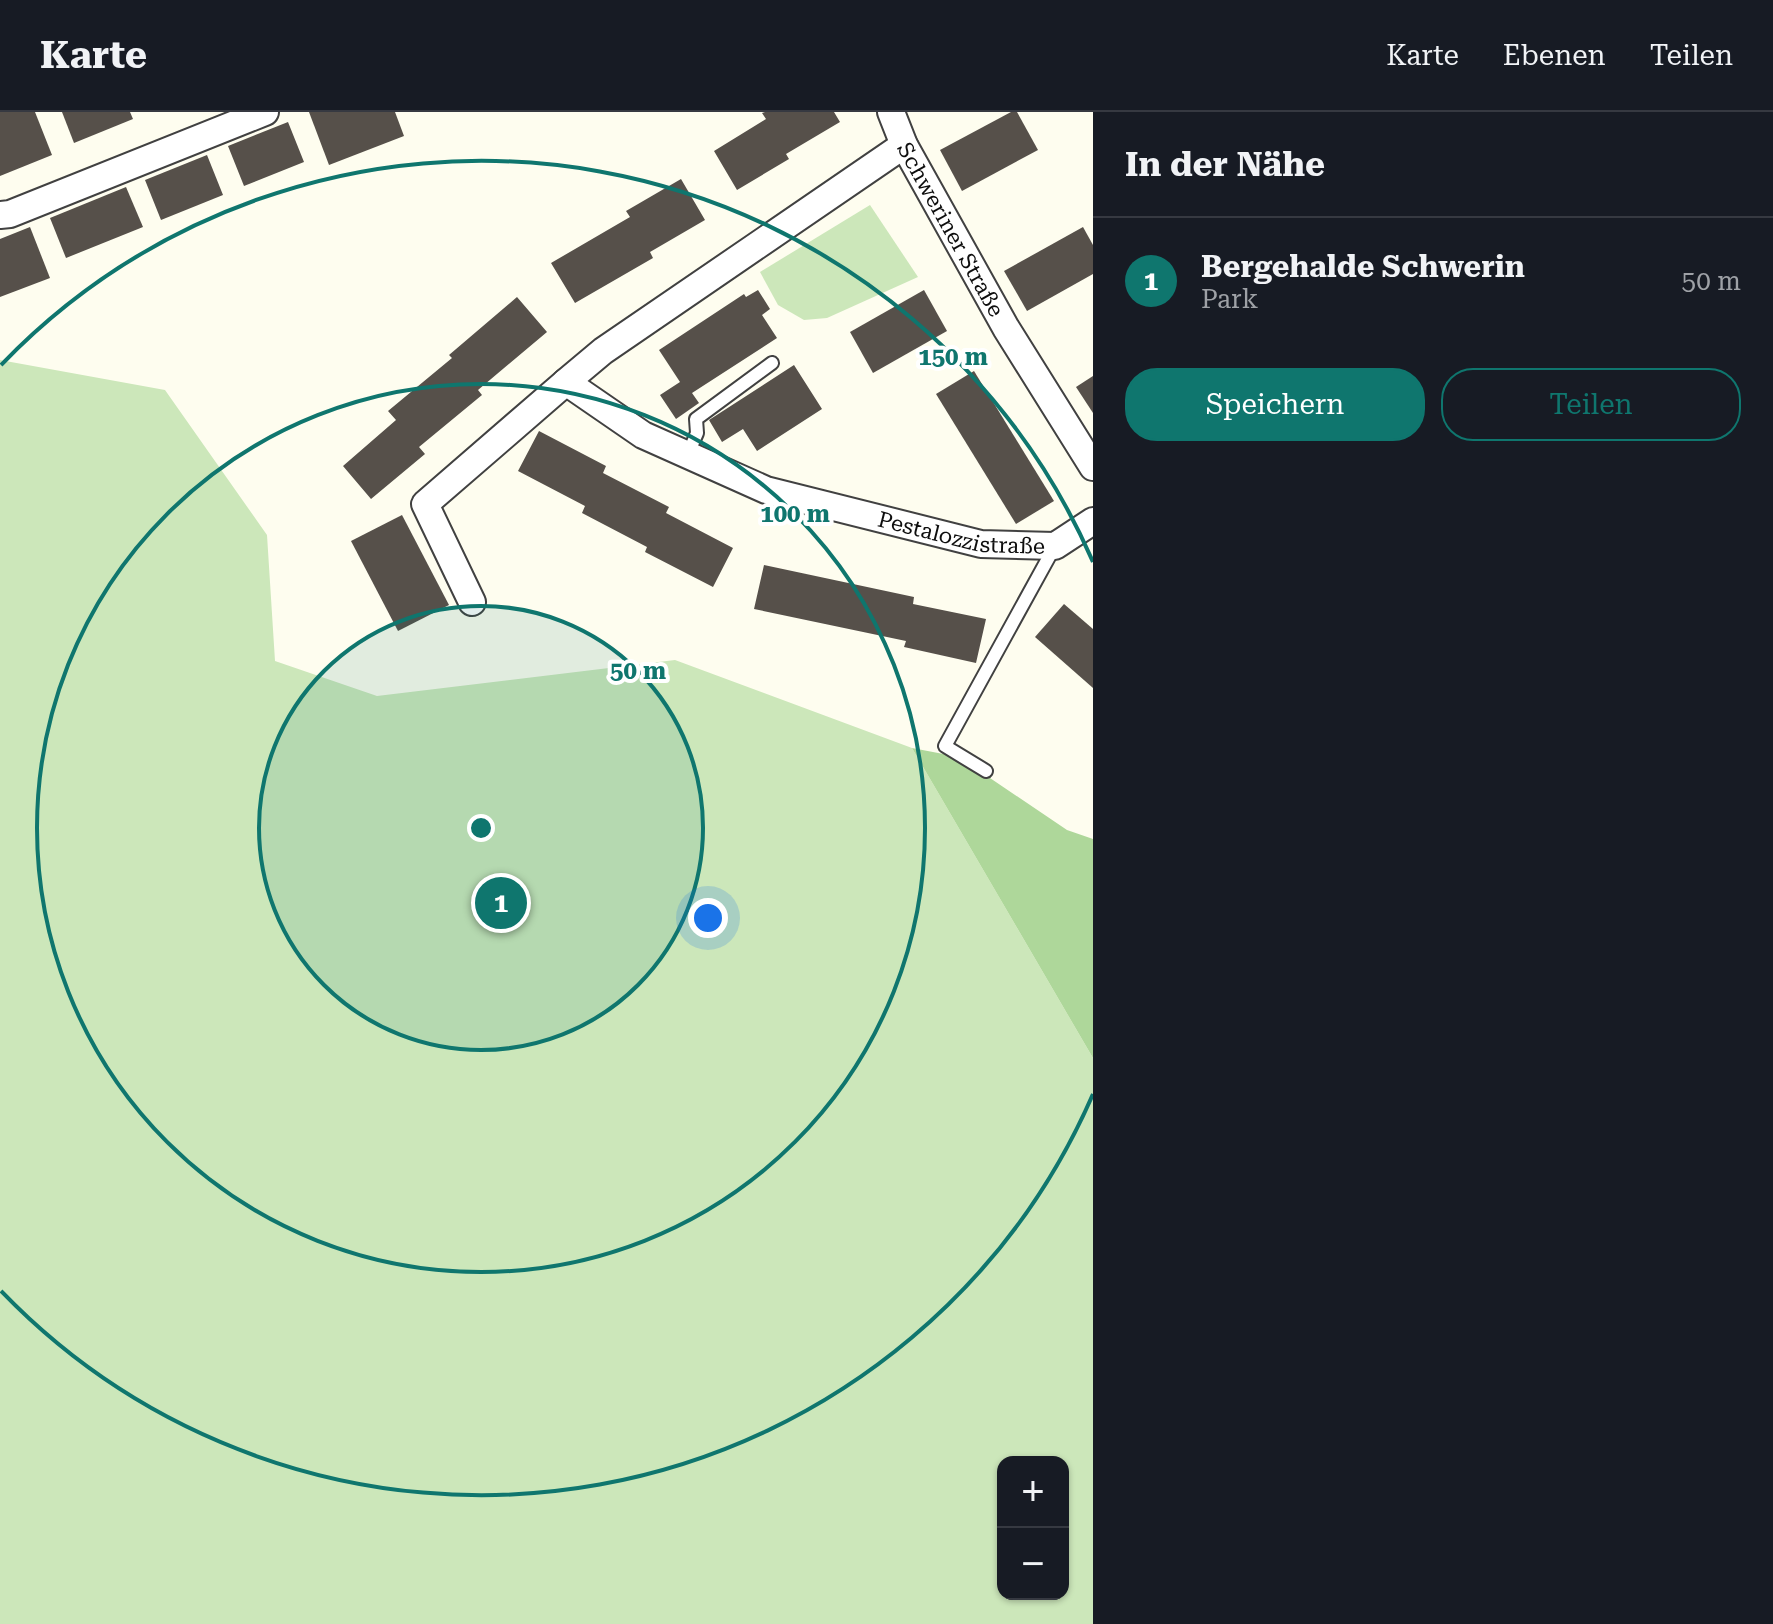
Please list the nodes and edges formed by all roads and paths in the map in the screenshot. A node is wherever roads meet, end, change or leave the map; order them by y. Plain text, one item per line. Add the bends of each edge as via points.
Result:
1 (265, 112) edge
2 (891, 112) edge
3 (904, 145) junction
4 (0, 215) edge
5 (772, 363) dead end
6 (566, 382) junction
7 (688, 454) junction
8 (1093, 467) edge
9 (1093, 521) edge
10 (1055, 546) junction
11 (472, 602) dead end
12 (986, 771) dead end

1 - 4 street
2 - 3 street, Schweriner Straße
3 - 6 street via 603,351
3 - 8 street, Schweriner Straße via 1006,328
5 - 7 lane via 696,419 697,433
6 - 7 street, Pestalozzistraße via 643,435
6 - 11 street via 425,504
7 - 10 street, Pestalozzistraße via 766,490 950,537 981,544
9 - 10 street, Pestalozzistraße
10 - 12 lane via 945,746

